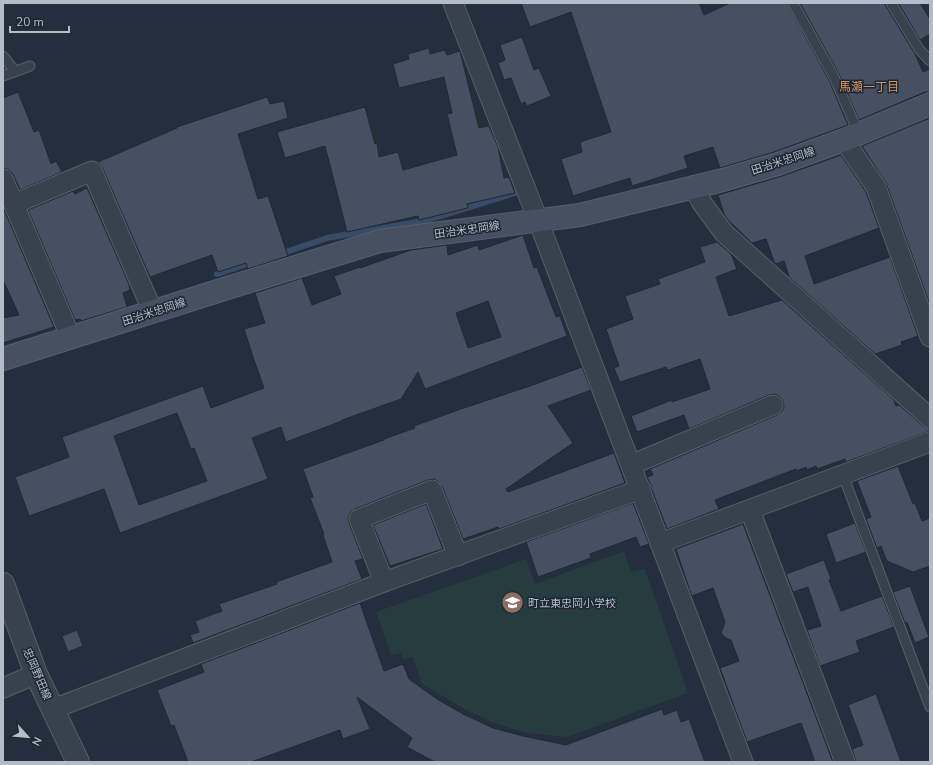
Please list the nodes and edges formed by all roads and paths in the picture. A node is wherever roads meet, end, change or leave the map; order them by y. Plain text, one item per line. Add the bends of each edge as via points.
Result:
1 (453, 3) edge
2 (793, 3) edge
3 (891, 3) edge
4 (3, 56) edge
5 (930, 61) edge
6 (30, 66) dead end
7 (15, 71) junction
8 (3, 76) edge
9 (930, 104) edge
10 (852, 137) junction
11 (3, 179) edge
12 (694, 186) junction
13 (14, 204) junction
14 (538, 220) junction
15 (153, 312) junction
16 (929, 329) edge
17 (72, 338) junction
18 (3, 359) edge
19 (773, 405) dead end
20 (930, 418) edge
21 (930, 442) edge
22 (631, 465) junction
23 (843, 475) junction
24 (641, 489) junction
25 (750, 510) junction
26 (660, 544) junction
27 (458, 556) junction
28 (384, 582) junction
29 (3, 584) edge
30 (36, 674) junction
31 (3, 688) edge
32 (930, 707) edge
33 (53, 710) junction
34 (78, 762) edge
35 (743, 762) edge
36 (845, 762) edge

1 - 14 street
2 - 10 lane via 834,77
3 - 5 lane
4 - 7 lane
6 - 7 lane
7 - 8 lane
9 - 10 main road, 田治米忠岡線
10 - 12 main road, 田治米忠岡線 via 778,164
10 - 16 street via 876,186
11 - 13 street
12 - 14 main road, 田治米忠岡線 via 580,215
12 - 20 street via 702,204 724,233
13 - 15 street via 92,171
13 - 17 street
14 - 15 main road, 田治米忠岡線 via 380,241
14 - 22 street
15 - 17 main road, 田治米忠岡線
17 - 18 main road, 田治米忠岡線
19 - 22 street
21 - 23 street
22 - 24 street
23 - 25 street
23 - 32 lane
24 - 26 street
24 - 27 street
25 - 26 street
25 - 36 street
26 - 35 street
27 - 28 street
27 - 28 street via 432,490 359,519
28 - 33 street
29 - 30 street, 忠岡野田線
30 - 31 street
30 - 33 street, 忠岡野田線
33 - 34 street, 忠岡野田線

